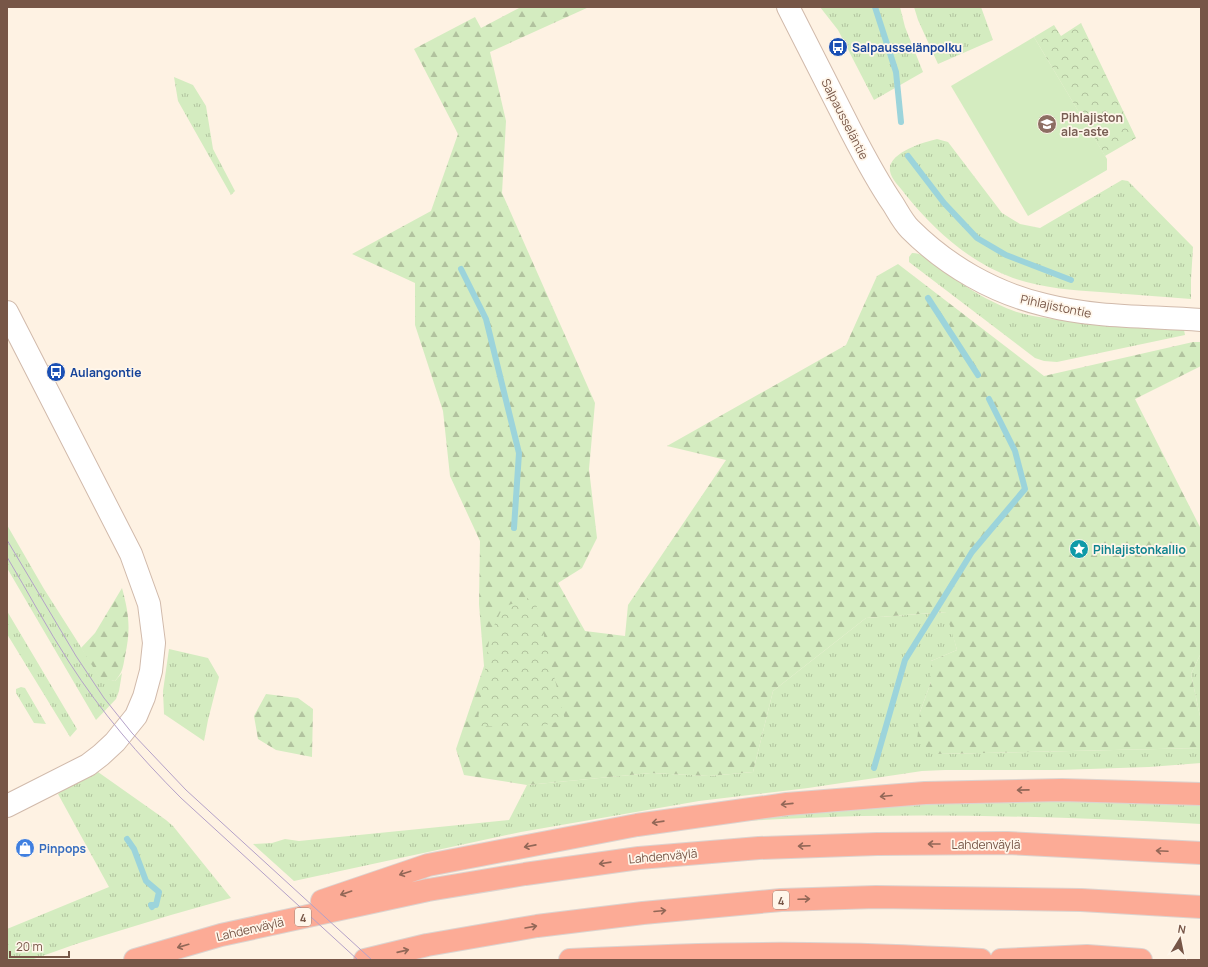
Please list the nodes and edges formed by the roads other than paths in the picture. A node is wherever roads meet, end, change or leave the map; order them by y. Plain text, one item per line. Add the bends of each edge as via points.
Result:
1 (788, 7) edge
2 (909, 228) joint
3 (7, 312) edge
4 (1201, 320) edge
5 (1201, 779) edge
6 (1062, 790) junction
7 (1201, 794) edge
8 (7, 806) edge
9 (1201, 853) edge
10 (1201, 907) edge
11 (221, 935) junction
12 (135, 960) edge
13 (365, 960) edge
14 (570, 960) edge
15 (982, 960) edge
16 (1001, 960) edge
17 (1141, 960) edge

1 - 2 street, Salpausseläntie via 866,161
2 - 4 street, Pihlajistontie via 957,268 1014,296 1046,306 1093,314
3 - 8 street via 131,554 149,604 154,642 151,671 144,697 136,716 122,735 88,765
5 - 6 highway
6 - 7 highway
6 -> 11 highway via 925,792 787,804 638,825 428,865
9 -> 11 highway, Lahdenväylä / 4 via 1007,843 877,844 728,850 638,858 428,890
13 -> 10 highway, 4 via 428,945 537,926 781,900 876,897 1081,900
11 -> 12 highway, Lahdenväylä / 4
14 - 15 highway via 644,956 809,954 896,955
16 - 17 highway via 1087,956

